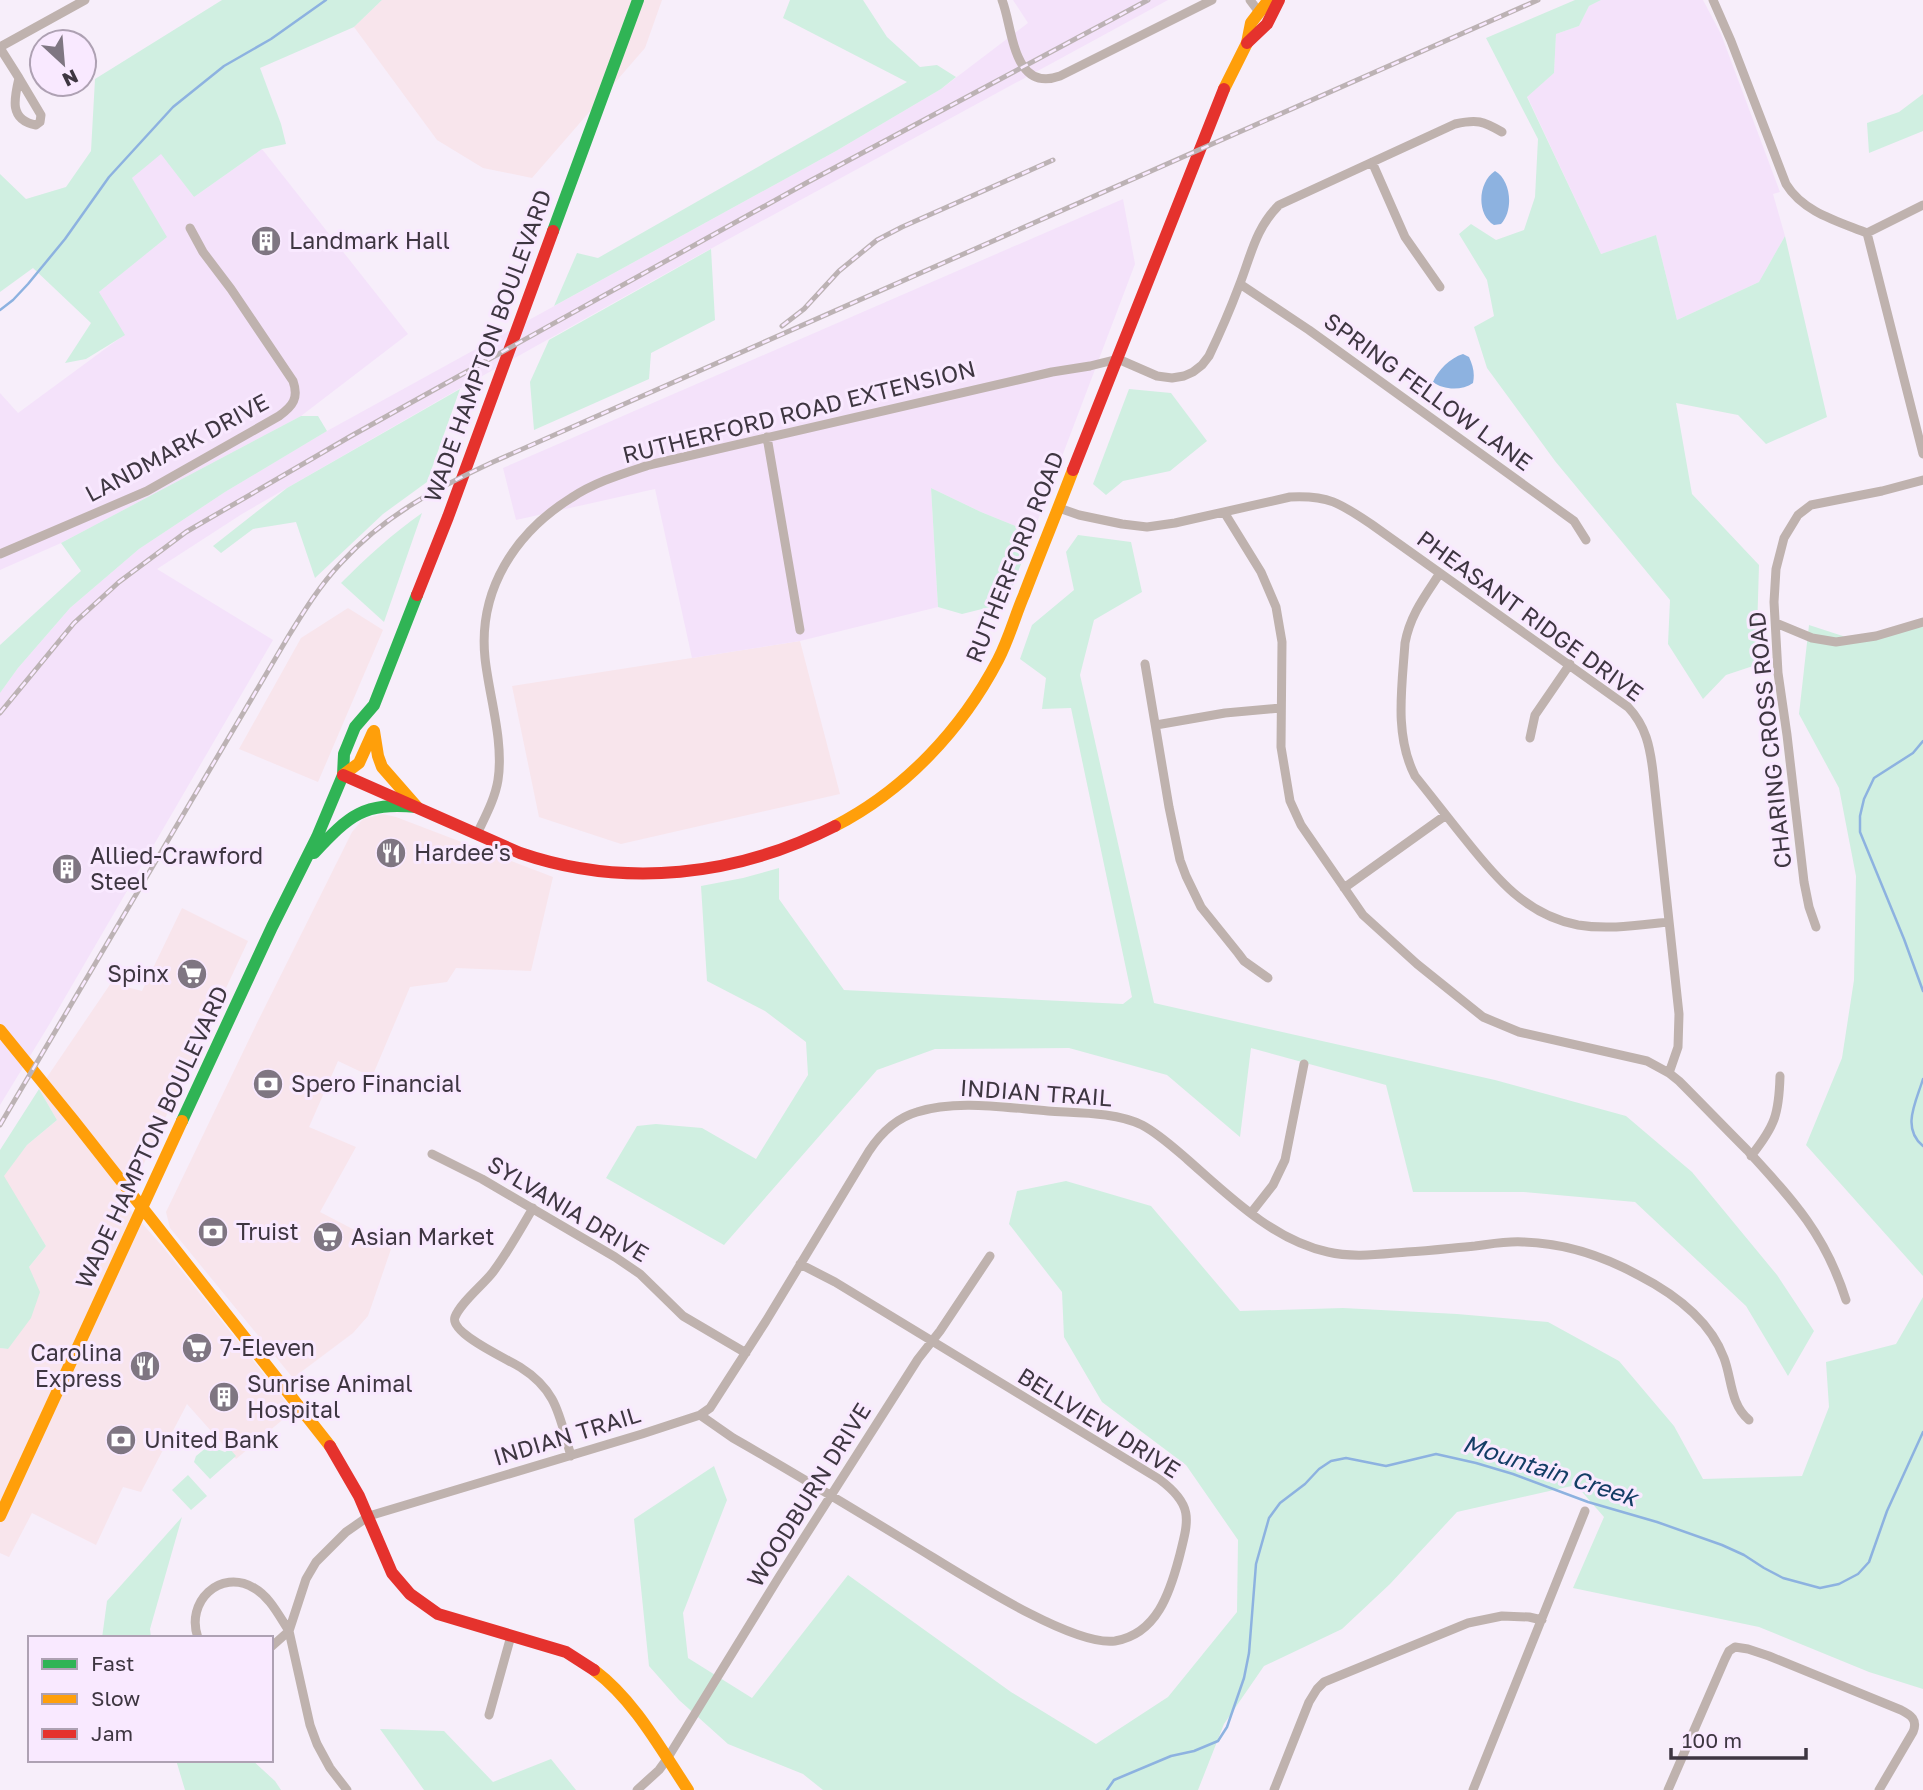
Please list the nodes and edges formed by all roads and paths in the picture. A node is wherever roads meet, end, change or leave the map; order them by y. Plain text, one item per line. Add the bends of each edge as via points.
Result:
1 (85, 0) edge
2 (638, 0) edge
3 (1002, 0) edge
4 (1212, 0) edge
5 (1250, 0) edge
6 (1278, 0) edge
7 (1713, 0) edge
8 (1259, 12) junction
9 (1247, 43) junction
10 (0, 48) edge
11 (19, 78) junction
12 (1502, 132) dead end
13 (1373, 162) junction
14 (1923, 205) edge
15 (190, 228) dead end
16 (1867, 233) junction
17 (1240, 284) junction
18 (1440, 287) dead end
19 (1118, 359) junction
20 (767, 438) junction
21 (1923, 454) edge
22 (1923, 480) edge
23 (1059, 508) junction
24 (1224, 512) junction
25 (1586, 540) dead end
26 (0, 554) edge
27 (1440, 573) junction
28 (1923, 622) edge
29 (1776, 623) junction
30 (800, 631) dead end
31 (1145, 664) dead end
32 (1570, 664) junction
33 (374, 705) junction
34 (1280, 708) junction
35 (1156, 725) junction
36 (374, 731) junction
37 (1530, 738) dead end
38 (343, 775) junction
39 (417, 807) junction
40 (1446, 815) junction
41 (477, 834) junction
42 (303, 864) junction
43 (1344, 888) junction
44 (1669, 922) junction
45 (1816, 927) dead end
46 (1268, 978) dead end
47 (0, 1030) edge
48 (1304, 1064) dead end
49 (1669, 1073) junction
50 (1780, 1076) dead end
51 (432, 1154) dead end
52 (1751, 1156) junction
53 (142, 1208) junction
54 (533, 1208) junction
55 (1251, 1213) junction
56 (990, 1256) dead end
57 (800, 1264) junction
58 (1846, 1300) dead end
59 (932, 1342) junction
60 (746, 1353) junction
61 (700, 1415) junction
62 (1749, 1420) dead end
63 (572, 1456) junction
64 (831, 1496) junction
65 (1585, 1511) dead end
66 (0, 1516) edge
67 (369, 1517) junction
68 (1542, 1620) junction
69 (289, 1631) junction
70 (198, 1636) edge
71 (511, 1636) junction
72 (273, 1645) edge
73 (489, 1716) dead end
74 (667, 1759) junction
75 (347, 1790) edge
76 (636, 1790) edge
77 (688, 1790) edge
78 (1274, 1790) edge
79 (1473, 1790) edge
80 (1668, 1790) edge
81 (1879, 1790) edge

1 - 10 street
2 - 33 street, WADE HAMPTON BOULEVARD
3 - 4 street via 1019,62 1028,72 1046,79
5 - 8 street
6 - 8 street, RUTHERFORD ROAD via 1267,2
6 - 9 street, RUTHERFORD ROAD via 1267,27
7 - 16 street via 1791,193 1829,218
8 - 9 street, RUTHERFORD ROAD
9 - 19 street, RUTHERFORD ROAD via 1221,96
10 - 11 street
11 - 11 street via 41,116 36,125 17,113 14,97
12 - 13 street via 1471,120
13 - 17 street via 1279,205 1256,238
13 - 18 street via 1405,237
14 - 16 street
15 - 26 street, LANDMARK DRIVE via 293,381 292,406 146,491
16 - 21 street
17 - 19 street via 1209,356 1193,372 1172,378 1157,376
17 - 25 street, SPRING FELLOW LANE via 1574,521
19 - 20 street, RUTHERFORD ROAD EXTENSION
19 - 23 street, RUTHERFORD ROAD
20 - 30 street
20 - 41 street, RUTHERFORD ROAD EXTENSION via 649,465 599,483 550,512 513,550 494,585 485,622 499,766 494,796
22 - 29 street, CHARING CROSS ROAD via 1819,502 1798,514 1778,560
23 - 24 street, PHEASANT RIDGE DRIVE via 1147,527
23 - 41 street, RUTHERFORD ROAD via 1007,640 982,688 936,749 879,800 845,821 805,842 748,862 658,874 573,867 519,853
24 - 27 street, PHEASANT RIDGE DRIVE via 1290,497 1329,499
24 - 34 street via 1261,572 1276,607 1282,642
27 - 32 street, PHEASANT RIDGE DRIVE
27 - 40 street via 1408,628 1401,721 1408,763
28 - 29 street via 1836,642
29 - 45 street, CHARING CROSS ROAD via 1804,882
31 - 35 street
32 - 37 street via 1535,715
32 - 44 street, PHEASANT RIDGE DRIVE via 1628,706 1647,736
33 - 36 street, WADE HAMPTON BOULEVARD
33 - 38 street, WADE HAMPTON BOULEVARD via 355,727
34 - 35 street
34 - 43 street via 1290,801
35 - 46 street via 1186,876 1202,906 1244,961
36 - 38 street, WADE HAMPTON BOULEVARD via 359,762
36 - 39 street via 382,767
38 - 39 street, RUTHERFORD ROAD
38 - 42 street, WADE HAMPTON BOULEVARD
39 - 41 street, RUTHERFORD ROAD
39 - 42 street via 391,804 360,811
40 - 43 street
40 - 44 street via 1497,879 1540,912 1590,926
42 - 53 street, WADE HAMPTON BOULEVARD
43 - 49 street via 1377,928 1483,1017 1519,1032 1647,1061
44 - 49 street, PHEASANT RIDGE DRIVE via 1680,1031
47 - 53 street
48 - 55 street via 1285,1160
49 - 52 street
50 - 52 street via 1777,1114
51 - 54 street, SYLVANIA DRIVE
52 - 58 street via 1815,1230
53 - 66 street, WADE HAMPTON BOULEVARD
53 - 67 street via 326,1440
54 - 60 street, SYLVANIA DRIVE via 640,1274 684,1316
54 - 63 street via 492,1274 454,1320 467,1336 543,1384
55 - 57 street, INDIAN TRAIL via 1154,1133 1131,1120 938,1107 910,1114 879,1137
55 - 62 street, INDIAN TRAIL via 1295,1240 1335,1254 1519,1241 1566,1247 1612,1262 1666,1291 1706,1326 1724,1357 1735,1401
56 - 59 street, WOODBURN DRIVE
57 - 59 street, BELLVIEW DRIVE
57 - 60 street, INDIAN TRAIL
59 - 64 street, WOODBURN DRIVE
59 - 64 street, BELLVIEW DRIVE via 1179,1495 1186,1522 1172,1583 1161,1608 1146,1626 1125,1639 1086,1638 1036,1616
60 - 61 street, INDIAN TRAIL via 715,1404
61 - 63 street, INDIAN TRAIL
61 - 64 street, BELLVIEW DRIVE
63 - 67 street, INDIAN TRAIL
64 - 74 street, WOODBURN DRIVE
65 - 68 street
67 - 69 street, INDIAN TRAIL via 346,1532 316,1563
67 - 71 street via 389,1569 412,1597 438,1614
68 - 78 street via 1502,1616 1468,1623 1324,1682 1309,1702
68 - 79 street
69 - 70 street via 261,1592 233,1582 212,1589 201,1600 194,1620
69 - 72 street
69 - 75 street via 317,1744
71 - 73 street
71 - 74 street via 566,1652 600,1672
74 - 76 street, WOODBURN DRIVE
74 - 77 street
80 - 81 street via 1725,1658 1735,1647 1769,1656 1913,1718 1913,1732

